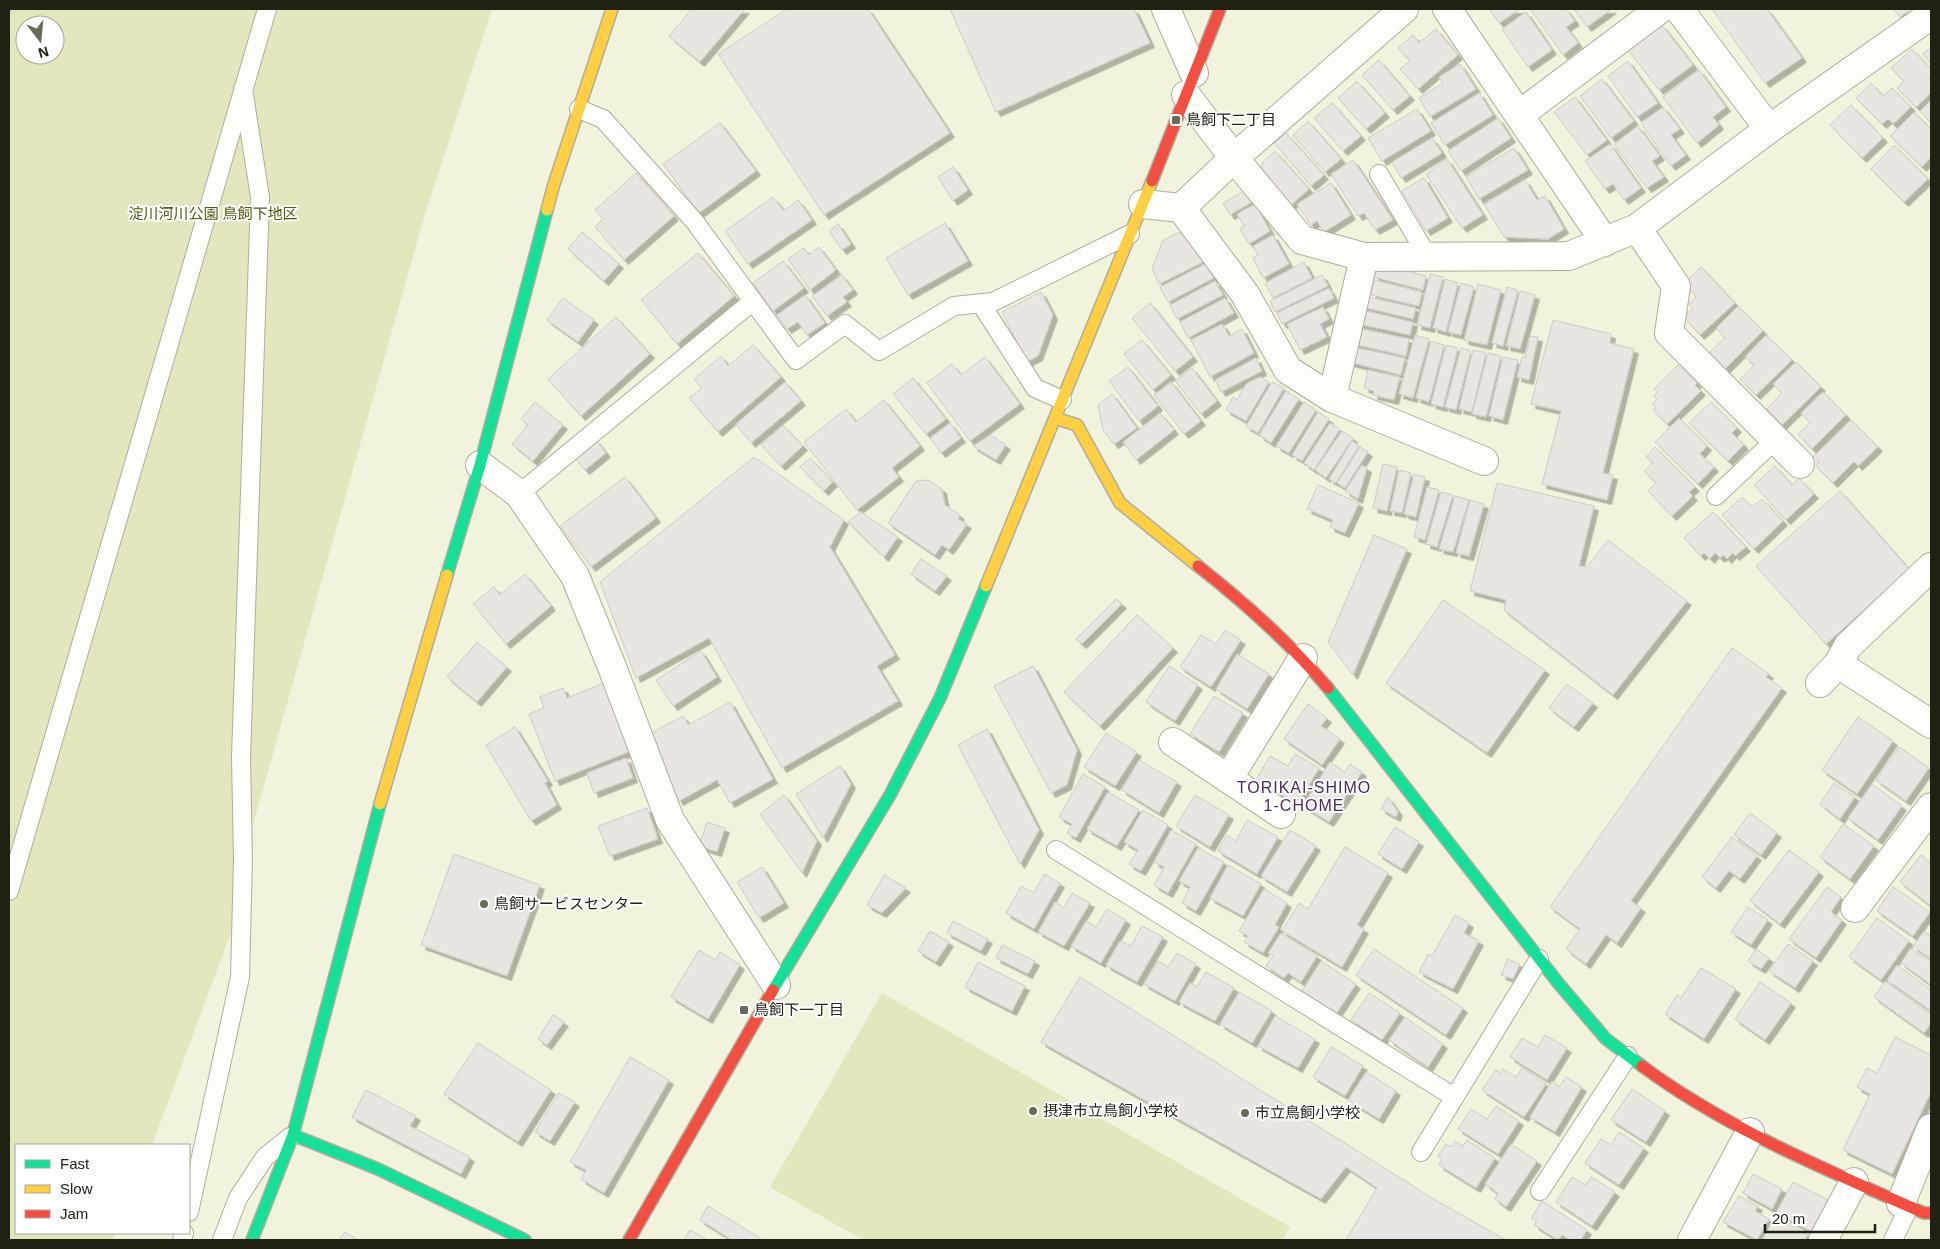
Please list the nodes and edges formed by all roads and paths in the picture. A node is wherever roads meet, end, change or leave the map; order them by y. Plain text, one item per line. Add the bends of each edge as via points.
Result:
1 (267, 9) edge
2 (612, 9) edge
3 (1166, 9) edge
4 (1220, 9) edge
5 (1404, 9) edge
6 (1447, 9) edge
7 (1660, 9) edge
8 (1679, 9) edge
9 (1931, 15) edge
10 (1190, 84) junction
11 (244, 89) junction
12 (579, 109) junction
13 (1519, 115) junction
14 (1769, 129) junction
15 (1234, 158) junction
16 (1379, 174) dead end
17 (1143, 204) junction
18 (1181, 208) junction
19 (1637, 228) junction
20 (1130, 234) junction
21 (1605, 242) junction
22 (1364, 257) junction
23 (1428, 257) junction
24 (753, 301) junction
25 (981, 304) junction
26 (1332, 398) junction
27 (1062, 400) junction
28 (1055, 418) junction
29 (1775, 440) junction
30 (1484, 461) dead end
31 (1800, 464) dead end
32 (480, 465) junction
33 (519, 494) junction
34 (1716, 496) dead end
35 (1931, 568) edge
36 (1303, 658) junction
37 (1931, 724) edge
38 (1173, 742) dead end
39 (1228, 779) junction
40 (1931, 807) edge
41 (1281, 814) dead end
42 (1056, 850) dead end
43 (9, 891) edge
44 (1855, 908) dead end
45 (1539, 959) junction
46 (776, 985) junction
47 (1628, 1056) junction
48 (1454, 1097) junction
49 (1931, 1128) edge
50 (1750, 1132) junction
51 (293, 1135) junction
52 (1421, 1152) dead end
53 (1854, 1182) junction
54 (1540, 1191) dead end
55 (1905, 1205) junction
56 (190, 1207) edge
57 (1931, 1213) edge
58 (222, 1240) edge
59 (252, 1240) edge
60 (525, 1240) edge
61 (629, 1240) edge
62 (1692, 1240) edge
63 (1823, 1240) edge
64 (1893, 1240) edge

1 - 11 lane
2 - 12 street
3 - 10 street
4 - 10 street
5 - 15 street
6 - 13 street
7 - 13 street
8 - 14 street
9 - 14 street
10 - 15 street
10 - 17 street
11 - 43 lane
11 - 56 lane via 260,197 242,747 240,976
12 - 24 lane via 603,118 695,222
12 - 32 street via 554,184
13 - 21 street
14 - 19 street
15 - 18 street
15 - 22 street via 1302,240
16 - 23 lane
17 - 18 street
17 - 20 street
18 - 26 street via 1245,294 1288,370
19 - 21 street
19 - 29 street via 1676,286 1669,333
20 - 25 lane via 993,302
20 - 27 street
21 - 23 street via 1569,256
22 - 23 street
22 - 26 street
24 - 25 lane via 796,360 845,324 879,351 954,306
24 - 33 lane
25 - 27 lane via 1035,388
26 - 30 street
27 - 28 street
28 - 36 street via 1077,425 1120,503 1243,602
28 - 46 street via 940,698 890,795
29 - 31 street
29 - 34 lane
32 - 33 street
32 - 51 street via 372,831
33 - 46 street via 575,576 670,820
35 - 37 street via 1848,646 1829,673
36 - 39 street
36 - 45 street
38 - 39 street
39 - 41 street
40 - 44 street
42 - 48 lane
45 - 47 street via 1606,1039
45 - 48 lane
46 - 61 street
47 - 50 street via 1669,1086
47 - 54 lane
48 - 52 lane
49 - 55 street
50 - 53 street
50 - 62 street
51 - 58 lane via 265,1157 238,1198
51 - 59 street
51 - 60 street via 378,1169
53 - 55 street
53 - 63 street
55 - 57 street
55 - 64 lane

